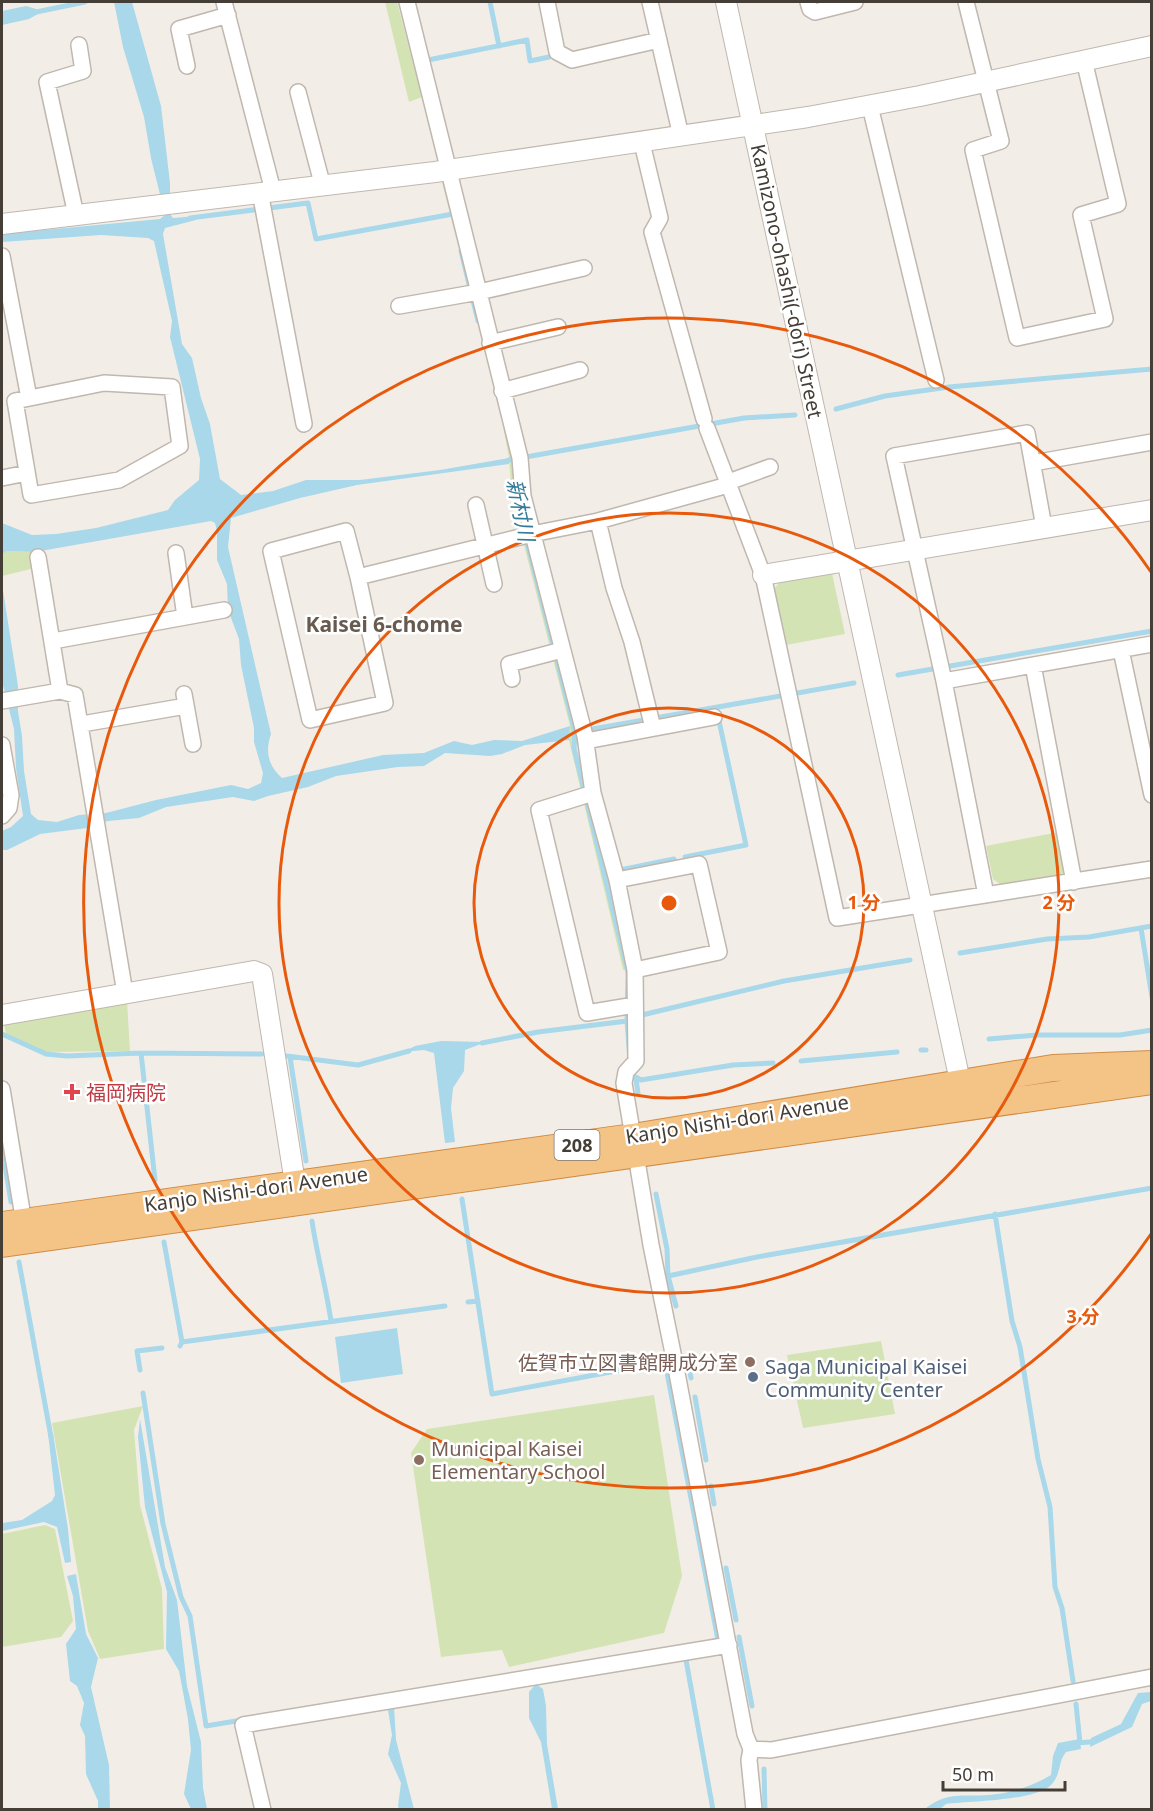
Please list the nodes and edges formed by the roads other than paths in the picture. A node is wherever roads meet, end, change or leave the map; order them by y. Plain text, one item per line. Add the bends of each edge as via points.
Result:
1 (407, 2) edge
2 (547, 2) edge
3 (650, 2) edge
4 (726, 2) edge
5 (808, 2) edge
6 (855, 2) edge
7 (966, 2) edge
8 (226, 8) edge
9 (659, 40) junction
10 (79, 45) dead end
11 (1152, 46) edge
12 (1084, 60) junction
13 (188, 66) dead end
14 (985, 82) junction
15 (298, 92) dead end
16 (870, 106) junction
17 (752, 125) junction
18 (681, 136) junction
19 (642, 143) junction
20 (442, 171) junction
21 (323, 187) junction
22 (265, 200) junction
23 (76, 215) junction
24 (2, 225) edge
25 (2, 256) edge
26 (584, 268) dead end
27 (473, 293) junction
28 (399, 306) dead end
29 (558, 327) dead end
30 (490, 343) junction
31 (580, 370) dead end
32 (936, 380) dead end
33 (502, 391) junction
34 (29, 398) junction
35 (304, 424) dead end
36 (1152, 442) edge
37 (1033, 463) junction
38 (770, 466) dead end
39 (27, 473) junction
40 (2, 478) edge
41 (728, 485) junction
42 (476, 505) dead end
43 (1152, 510) edge
44 (598, 521) junction
45 (1044, 527) junction
46 (525, 535) junction
47 (485, 545) junction
48 (914, 549) junction
49 (176, 553) dead end
50 (38, 558) dead end
51 (848, 561) junction
52 (763, 575) junction
53 (358, 577) junction
54 (494, 584) dead end
55 (224, 610) dead end
56 (185, 617) junction
57 (53, 641) junction
58 (1152, 644) edge
59 (1121, 650) junction
60 (555, 652) junction
61 (1034, 665) junction
62 (942, 673) junction
63 (512, 679) dead end
64 (60, 691) junction
65 (2, 701) edge
66 (714, 717) dead end
67 (650, 718) dead end
68 (82, 724) junction
69 (584, 734) junction
70 (193, 744) dead end
71 (2, 745) edge
72 (586, 795) junction
73 (1152, 795) edge
74 (2, 816) edge
75 (1152, 869) edge
76 (617, 880) junction
77 (1074, 882) junction
78 (986, 895) junction
79 (921, 904) junction
80 (635, 970) junction
81 (126, 993) junction
82 (631, 1011) junction
83 (2, 1015) edge
84 (1152, 1064) edge
85 (1152, 1081) edge
86 (961, 1083) junction
87 (2, 1089) edge
88 (965, 1108) junction
89 (635, 1146) junction
90 (295, 1183) junction
91 (13, 1224) edge
92 (2, 1244) edge
93 (729, 1645) junction
94 (1152, 1677) edge
95 (751, 1749) junction
96 (263, 1809) edge
97 (754, 1809) edge

1 - 20 street
2 - 9 street via 557,52 572,60
3 - 9 street
4 - 17 street, Kamizono-ohashi(-dori) Street
5 - 6 street via 815,12
7 - 14 street
8 - 13 street via 179,29
8 - 22 street
9 - 18 street
10 - 23 street via 83,71 47,82
11 - 12 street
12 - 14 street
12 - 14 street via 1118,204 1081,215 1105,319 1017,338 973,150 1001,141
14 - 16 street
15 - 21 street
16 - 17 street
16 - 32 street
17 - 18 street
17 - 51 street, Kamizono-ohashi(-dori) Street
18 - 19 street
19 - 20 street
19 - 41 street via 660,218 652,232 706,423
20 - 21 street
20 - 27 street
21 - 22 street
22 - 23 street via 167,204
22 - 35 street
23 - 24 street
25 - 34 street
26 - 27 street
27 - 28 street
27 - 30 street
29 - 30 street
30 - 33 street
31 - 33 street
33 - 46 street via 520,458
34 - 39 street via 15,401
34 - 39 street via 104,383 172,387 180,446 119,480 31,495
36 - 37 street
37 - 45 street
37 - 48 street via 1027,433 894,456
38 - 41 street
39 - 40 street
41 - 44 street
41 - 52 street
42 - 47 street
43 - 45 street
44 - 46 street
44 - 67 street
45 - 48 street
46 - 47 street
46 - 60 street
47 - 53 street
47 - 54 street
48 - 51 street
48 - 62 street
49 - 56 street
50 - 57 street
51 - 52 street
51 - 79 street, Kamizono-ohashi(-dori) Street
52 - 79 street via 837,918
53 - 53 street via 345,531 272,551 310,720 385,703
55 - 56 street
56 - 57 street
57 - 64 street
58 - 59 street
59 - 61 street
59 - 73 street
60 - 63 street via 509,664
60 - 69 street
61 - 62 street
61 - 77 street
62 - 78 street
64 - 65 street
64 - 68 street via 75,695
66 - 69 street
68 - 70 street via 185,700
68 - 81 street
69 - 72 street
71 - 74 street via 11,795 9,808
72 - 76 street
72 - 82 street via 539,810 587,1013
75 - 77 street
76 - 80 street
76 - 80 street via 699,864 719,952
77 - 78 street
78 - 79 street
79 - 86 street, Kamizono-ohashi(-dori) Street
80 - 82 street
81 - 83 street
81 - 90 street via 254,970 262,974
82 - 89 street via 631,1066 624,1083
84 - 86 highway, Kanjo Nishi-dori Avenue / 208 via 1053,1068
85 - 88 highway, Kanjo Nishi-dori Avenue / 208
86 - 88 street, Kamizono-ohashi(-dori) Street
86 - 89 highway, Kanjo Nishi-dori Avenue / 208
87 - 91 street
88 - 89 highway, Kanjo Nishi-dori Avenue / 208
89 - 90 highway, Kanjo Nishi-dori Avenue / 208
89 - 92 highway, Kanjo Nishi-dori Avenue / 208
89 - 93 street
90 - 91 highway, Kanjo Nishi-dori Avenue / 208
93 - 95 street
93 - 96 street via 243,1725
94 - 95 street via 771,1750
95 - 97 street

